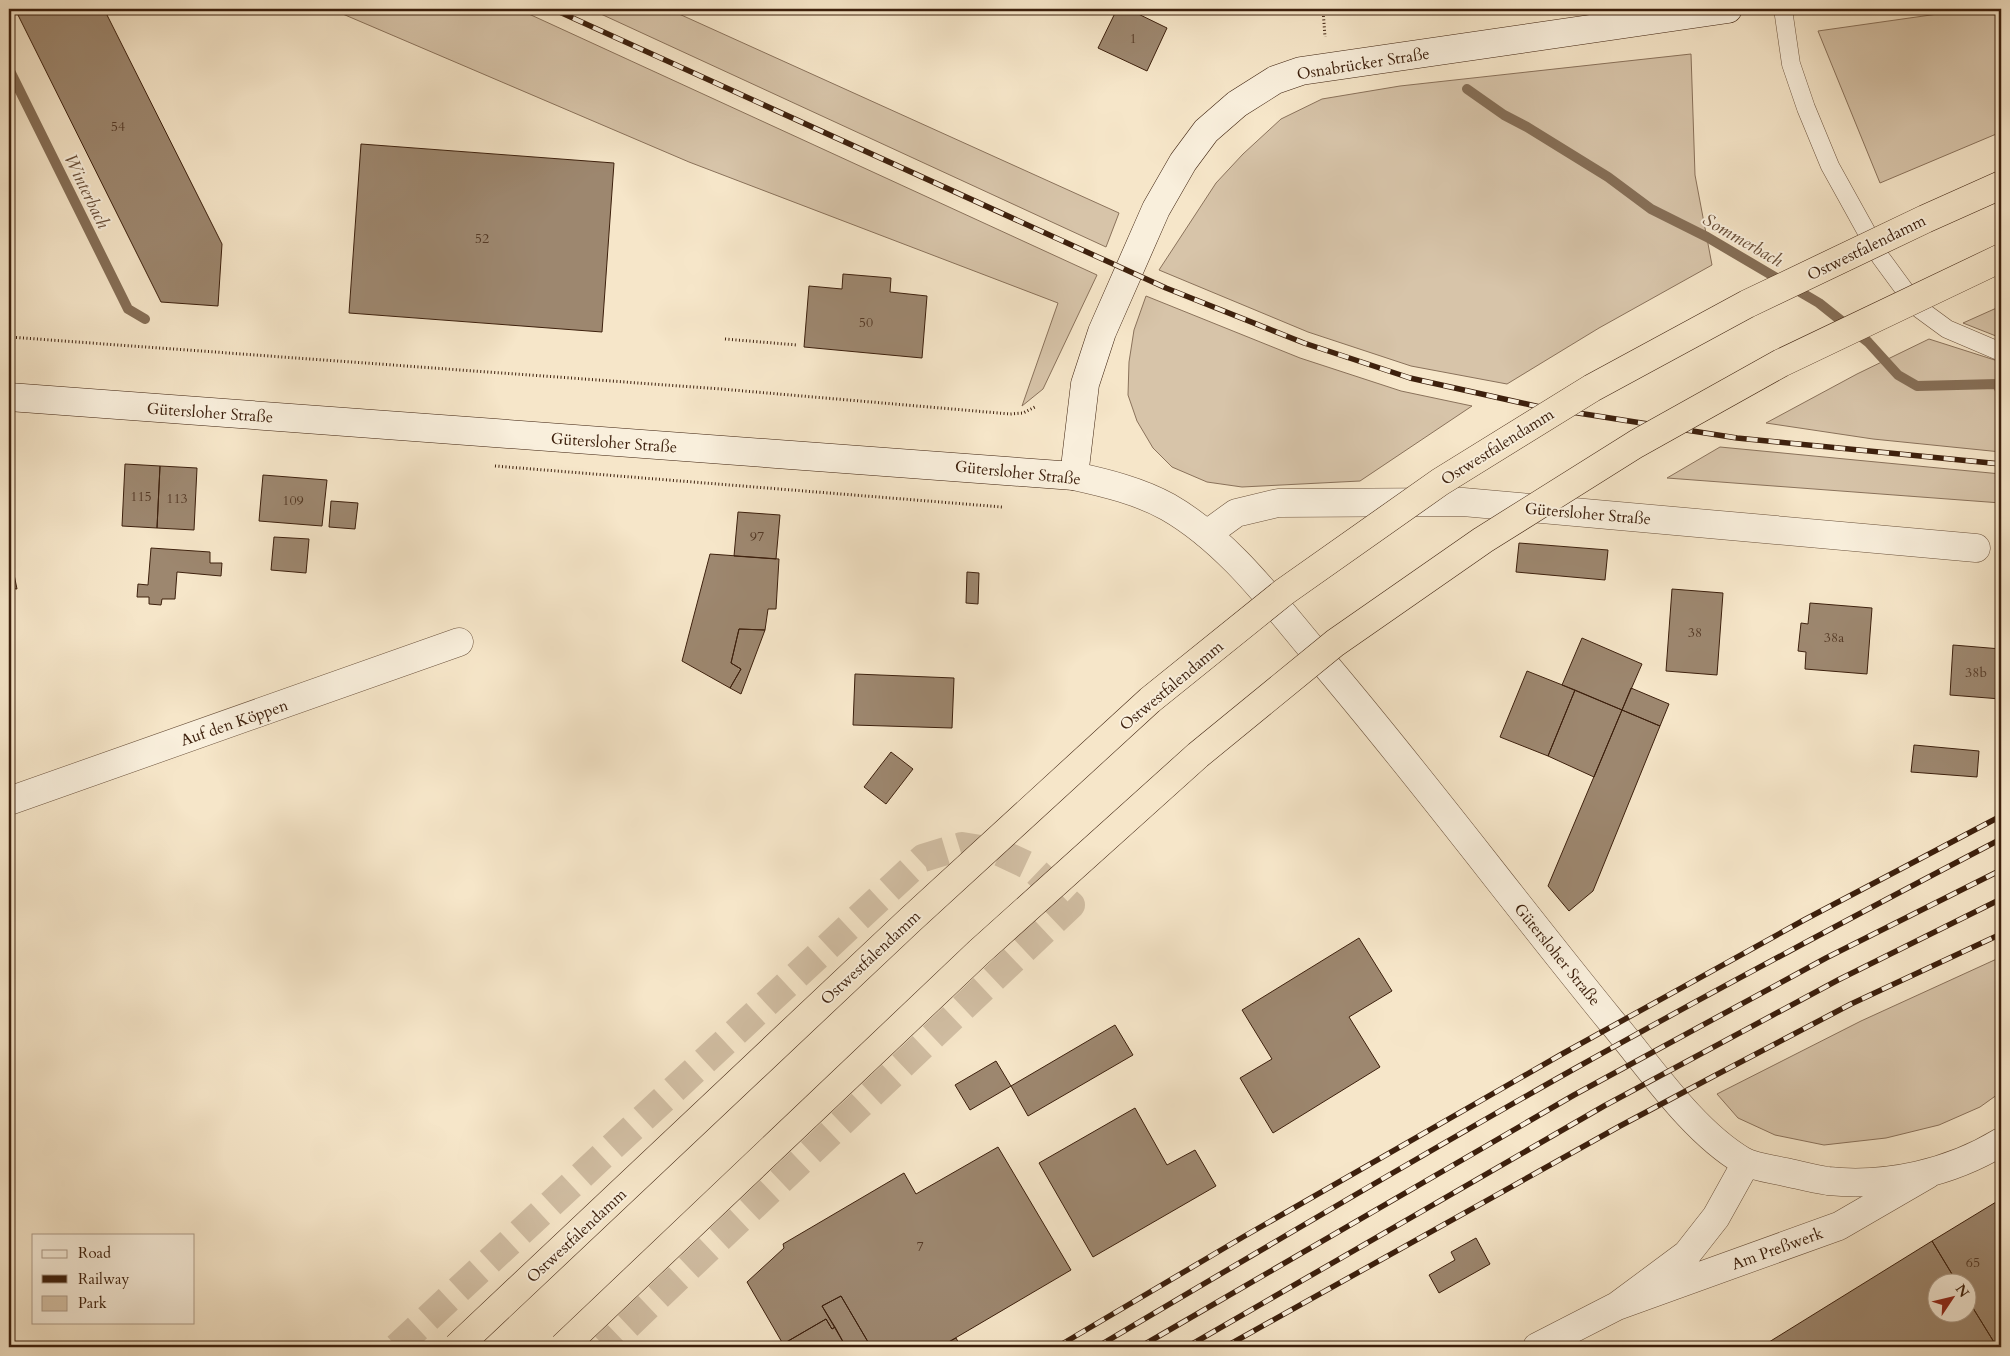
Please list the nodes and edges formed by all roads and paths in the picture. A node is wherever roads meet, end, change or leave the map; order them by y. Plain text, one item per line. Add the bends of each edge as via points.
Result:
1 (1728, 9) edge
2 (1783, 9) edge
3 (2001, 184) edge
4 (2001, 258) edge
5 (9, 337) edge
6 (725, 339) dead end
7 (797, 345) dead end
8 (2001, 352) edge
9 (9, 397) edge
10 (1035, 407) dead end
11 (1074, 476) junction
12 (1206, 534) junction
13 (1976, 548) dead end
14 (459, 642) dead end
15 (9, 801) edge
16 (2001, 1142) edge
17 (1746, 1163) junction
18 (1929, 1174) junction
19 (1616, 1306) junction
20 (457, 1347) edge
21 (562, 1347) edge
22 (1537, 1347) edge

1 - 11 street, Osnabrücker Straße via 1301,71 1275,80 1238,104 1206,131 1183,162 1156,209 1124,279 1085,384
2 - 8 lane via 1791,64 1806,108 1830,166 1880,258 1917,307 1947,329
3 - 20 highway, Ostwestfalendamm, bridge via 1747,304 1592,388 1440,482 1284,592 1150,700 910,920
4 - 21 highway, bridge via 1781,363 1636,444 1482,540 1336,643 1198,755 979,952
5 - 10 path via 721,389 1010,414 1023,413
6 - 7 path
9 - 11 street, Gütersloher Straße
11 - 12 street, Gütersloher Straße via 1144,496 1168,507
12 - 13 street, Gütersloher Straße via 1236,513 1278,502 1463,502
12 - 17 street, Gütersloher Straße via 1253,579 1360,704 1696,1124
14 - 15 street, Auf den Köppen
16 - 18 street, Gütersloher Straße via 1984,1153
17 - 18 street, Gütersloher Straße via 1825,1181 1882,1181
17 - 19 street, Am Preßwerk via 1716,1217 1687,1254
18 - 19 street, Am Preßwerk via 1839,1226
19 - 22 street, Am Preßwerk

